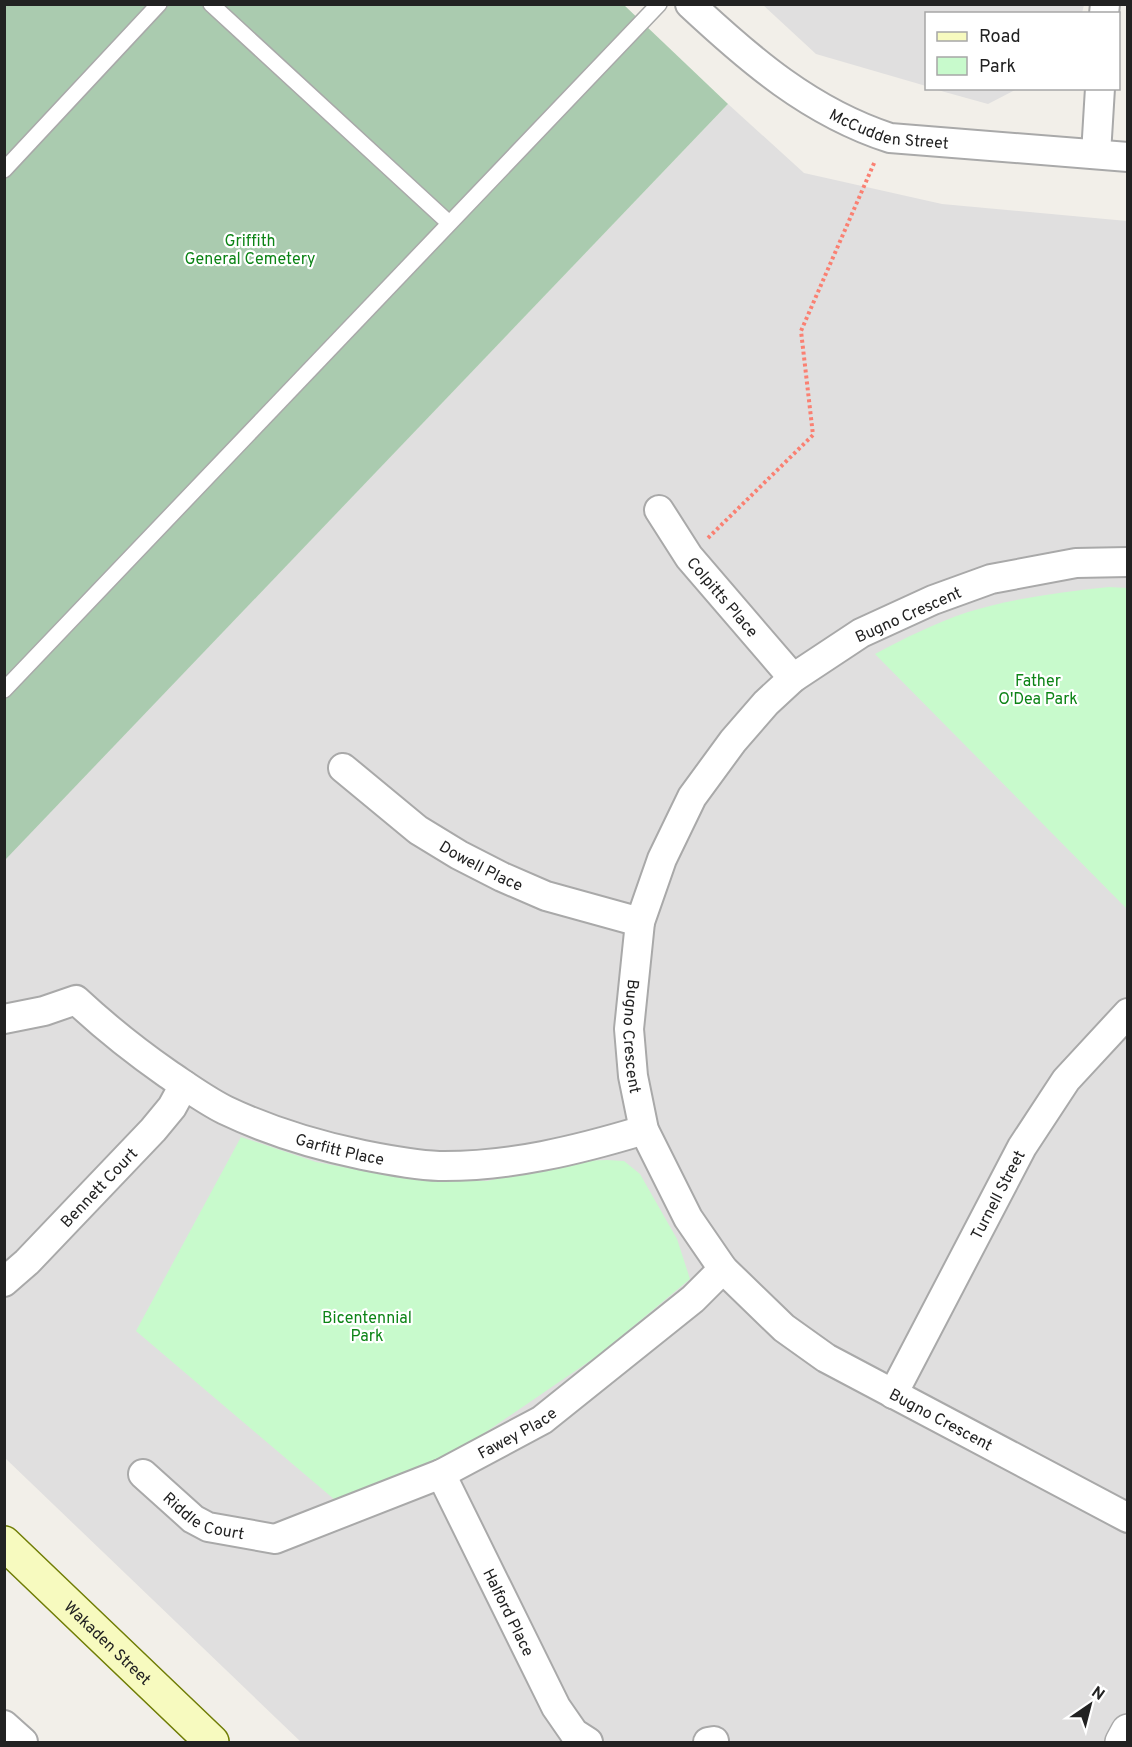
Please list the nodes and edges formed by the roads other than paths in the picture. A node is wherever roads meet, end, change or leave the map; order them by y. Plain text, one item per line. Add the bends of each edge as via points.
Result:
1 (159, 4) edge
2 (211, 4) edge
3 (659, 4) edge
4 (690, 4) edge
5 (1100, 90) edge
6 (1096, 154) junction
7 (1128, 157) edge
8 (4, 170) edge
9 (449, 223) junction
10 (659, 510) dead end
11 (1128, 562) edge
12 (793, 678) junction
13 (4, 690) edge
14 (343, 768) dead end
15 (640, 922) junction
16 (1128, 1013) edge
17 (4, 1019) edge
18 (184, 1085) junction
19 (644, 1130) junction
20 (723, 1269) junction
21 (4, 1282) edge
22 (893, 1394) junction
23 (143, 1474) dead end
24 (441, 1474) junction
25 (1128, 1518) edge
26 (275, 1539) joint
27 (4, 1543) edge
28 (4, 1725) edge
29 (1128, 1731) edge
30 (23, 1743) edge
31 (212, 1743) edge
32 (588, 1743) edge
33 (1122, 1743) edge

1 - 8 lane
2 - 9 lane
3 - 9 lane
4 - 6 street, McCudden Street via 794,92 864,130 890,138
5 - 6 street
6 - 7 street, McCudden Street
9 - 13 lane
10 - 12 street, Colpitts Place via 689,557
11 - 12 street, Bugno Crescent via 1076,562 991,579 861,633
12 - 15 street, Bugno Crescent via 739,733 692,797 662,859
14 - 15 street, Dowell Place via 418,830 459,855 546,896
15 - 19 street, Bugno Crescent via 629,1029
16 - 22 street, Turnell Street via 1066,1080 1023,1147
17 - 18 street, Garfitt Place via 76,1000 111,1033
18 - 19 street, Garfitt Place via 223,1109 273,1130 330,1148 438,1166 490,1164 539,1156
18 - 21 street, Bennett Court via 153,1130
19 - 20 street, Bugno Crescent via 688,1218
20 - 22 street, Bugno Crescent via 784,1328 826,1358
20 - 24 street, Fawey Place via 693,1299 542,1420
22 - 25 street, Bugno Crescent
23 - 26 street, Riddle Court via 193,1519 208,1527
24 - 26 street, Fawey Place
24 - 32 street, Halford Place via 556,1707 574,1733
27 - 31 main road, Wakaden Street
28 - 30 street
29 - 33 street

